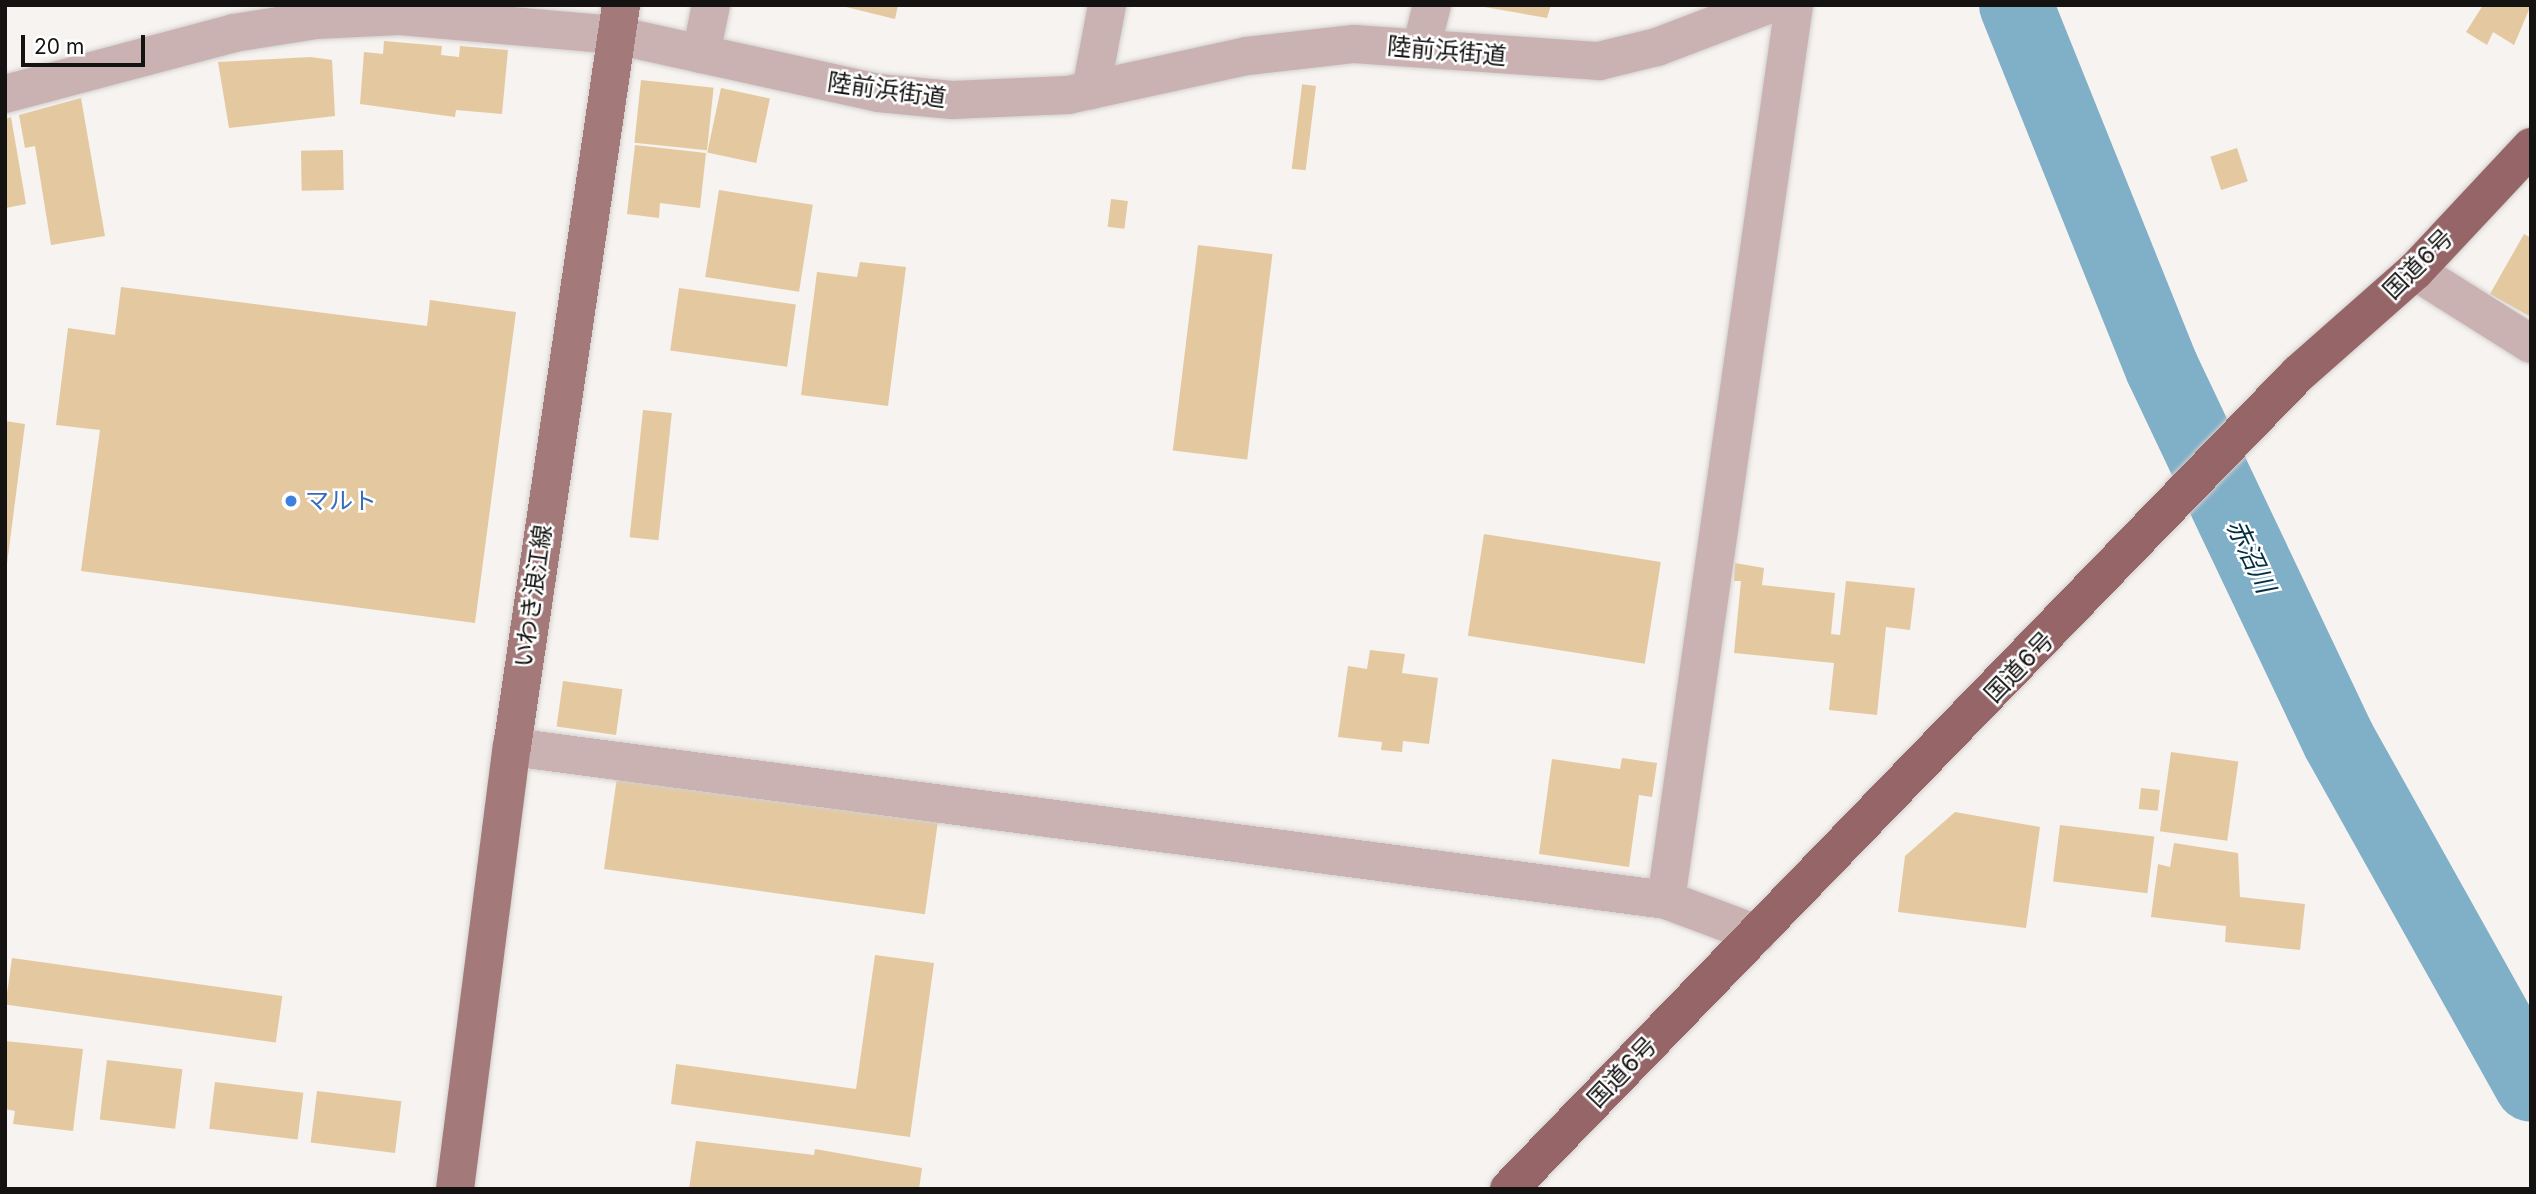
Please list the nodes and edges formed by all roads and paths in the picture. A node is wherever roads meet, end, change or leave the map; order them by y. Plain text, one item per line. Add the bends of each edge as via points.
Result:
1 (711, 5) edge
2 (1107, 5) edge
3 (1432, 5) edge
4 (1768, 5) edge
5 (1794, 5) edge
6 (618, 20) edge
7 (1422, 45) junction
8 (701, 54) junction
9 (1091, 90) junction
10 (5, 94) edge
11 (2531, 147) edge
12 (2415, 271) junction
13 (2531, 344) edge
14 (512, 747) junction
15 (1666, 900) junction
16 (1757, 934) junction
17 (455, 1189) edge
18 (1508, 1189) edge

1 - 8 street
2 - 9 street
3 - 7 street
4 - 7 street, 陸前浜街道 via 1657,47 1599,61
5 - 15 street
6 - 8 street, 陸前浜街道
6 - 10 street, 陸前浜街道 via 399,16 316,20 234,33
6 - 14 main road, いわき浪江線
7 - 9 street, 陸前浜街道 via 1320,46
8 - 9 street, 陸前浜街道 via 879,93 940,99
11 - 12 highway, 国道6号
12 - 13 street
12 - 16 highway, 国道6号 via 2274,401
14 - 15 street
14 - 17 main road, いわき浪江線
15 - 16 street
16 - 18 highway, 国道6号

